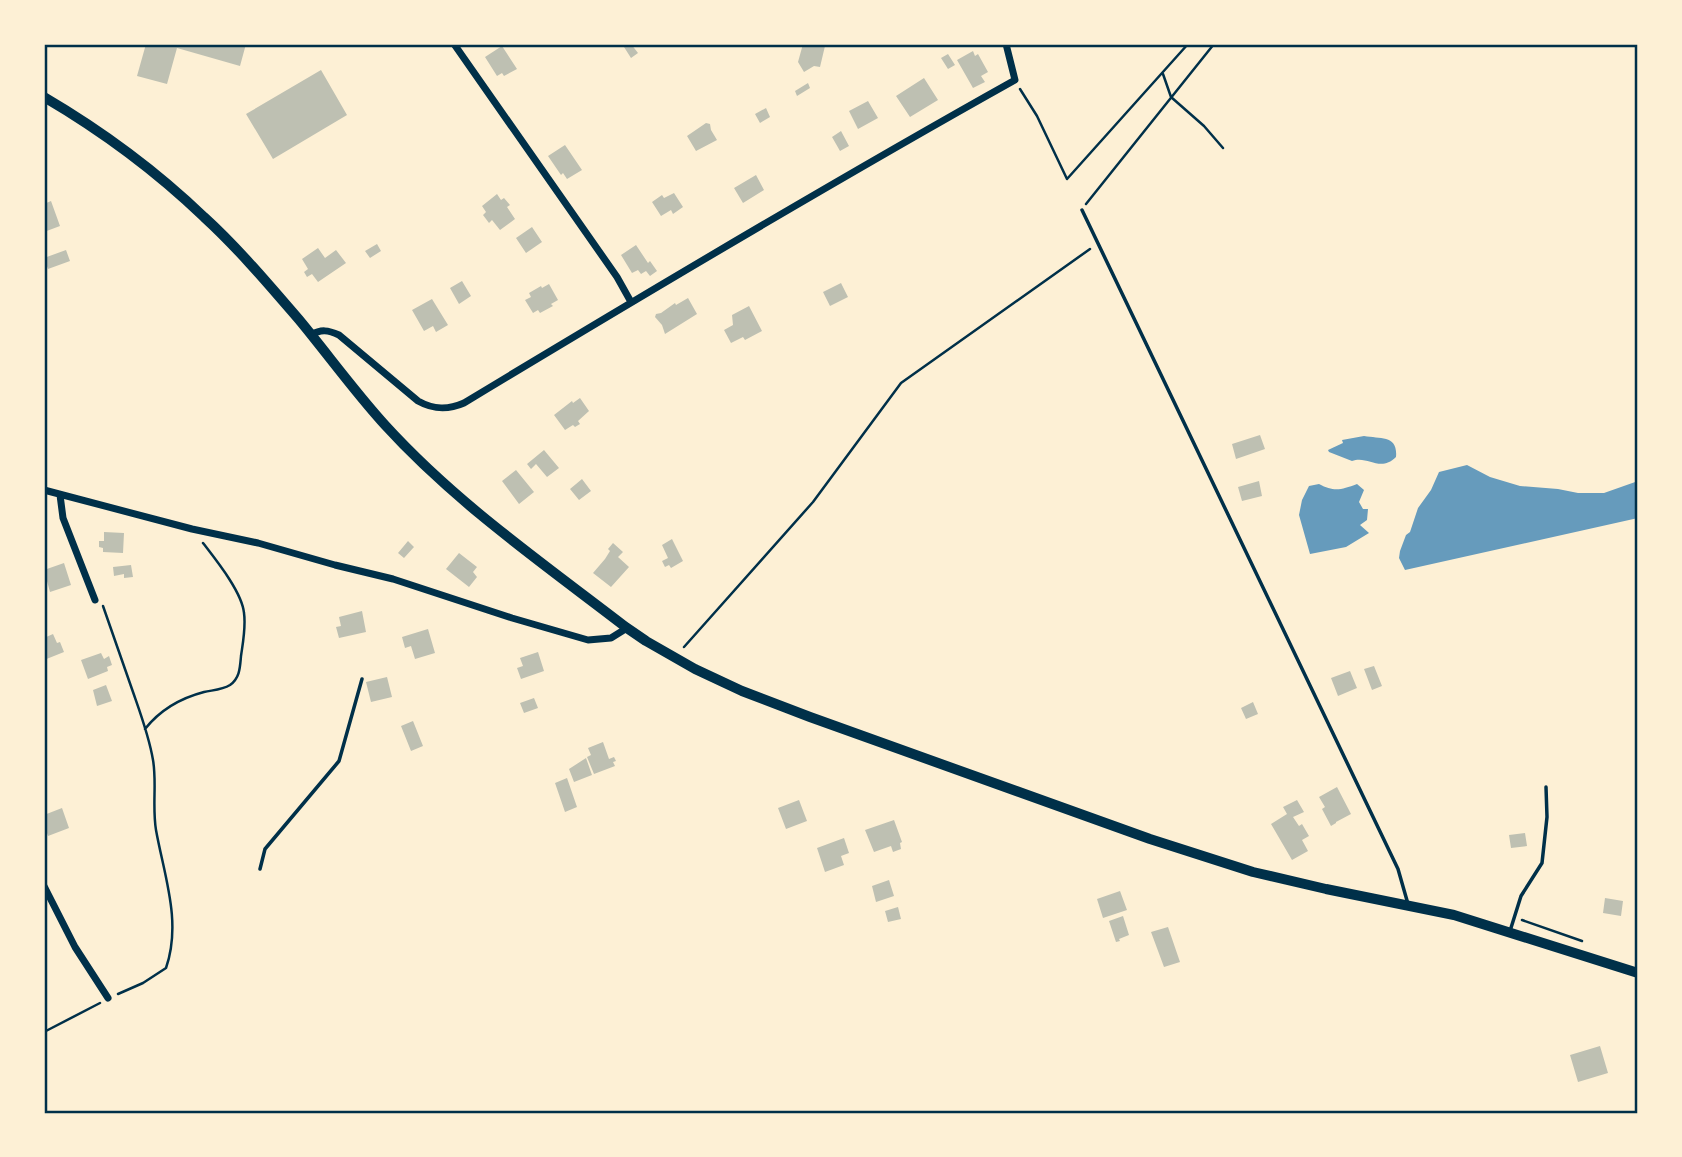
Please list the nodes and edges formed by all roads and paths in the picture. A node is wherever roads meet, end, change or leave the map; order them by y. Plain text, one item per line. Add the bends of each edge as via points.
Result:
1 (454, 44) edge
2 (1006, 44) edge
3 (1188, 44) edge
4 (1214, 44) edge
5 (1163, 74) junction
6 (1015, 80) junction
7 (44, 97) edge
8 (1171, 97) junction
9 (1223, 148) dead end
10 (1082, 210) joint
11 (1090, 249) dead end
12 (631, 302) junction
13 (311, 335) junction
14 (44, 490) edge
15 (60, 495) junction
16 (192, 530) junction
17 (98, 599) joint
18 (627, 628) junction
19 (675, 658) junction
20 (362, 679) dead end
21 (145, 729) junction
22 (1546, 787) dead end
23 (260, 869) dead end
24 (44, 886) edge
25 (1409, 906) junction
26 (1514, 917) junction
27 (1509, 933) junction
28 (1588, 943) dead end
29 (1638, 974) edge
30 (108, 998) junction
31 (44, 1032) edge

1 - 12 street
2 - 6 street
3 - 5 path
4 - 8 path
5 - 6 path via 1067,179
5 - 8 path
6 - 12 street
7 - 13 main road via 142,163 206,218
8 - 9 path
8 - 10 path
10 - 25 lane via 1398,869
11 - 19 path via 901,383 813,502
12 - 13 street via 464,403 441,409 418,401 339,335 322,330
13 - 18 main road via 425,467
14 - 15 street
15 - 16 street
15 - 17 street via 64,518
16 - 18 street via 393,579 589,640 611,638
16 - 21 path via 218,562 244,610 239,677 219,690 167,707
17 - 21 path
18 - 19 main road
19 - 25 main road via 799,713 1150,839 1254,872
20 - 23 lane via 339,761 265,849
21 - 30 path via 155,775 156,828 172,909 171,946 166,968
22 - 26 lane via 1542,863
24 - 30 street
25 - 27 main road
26 - 27 lane
26 - 28 path
27 - 29 main road
30 - 31 path

